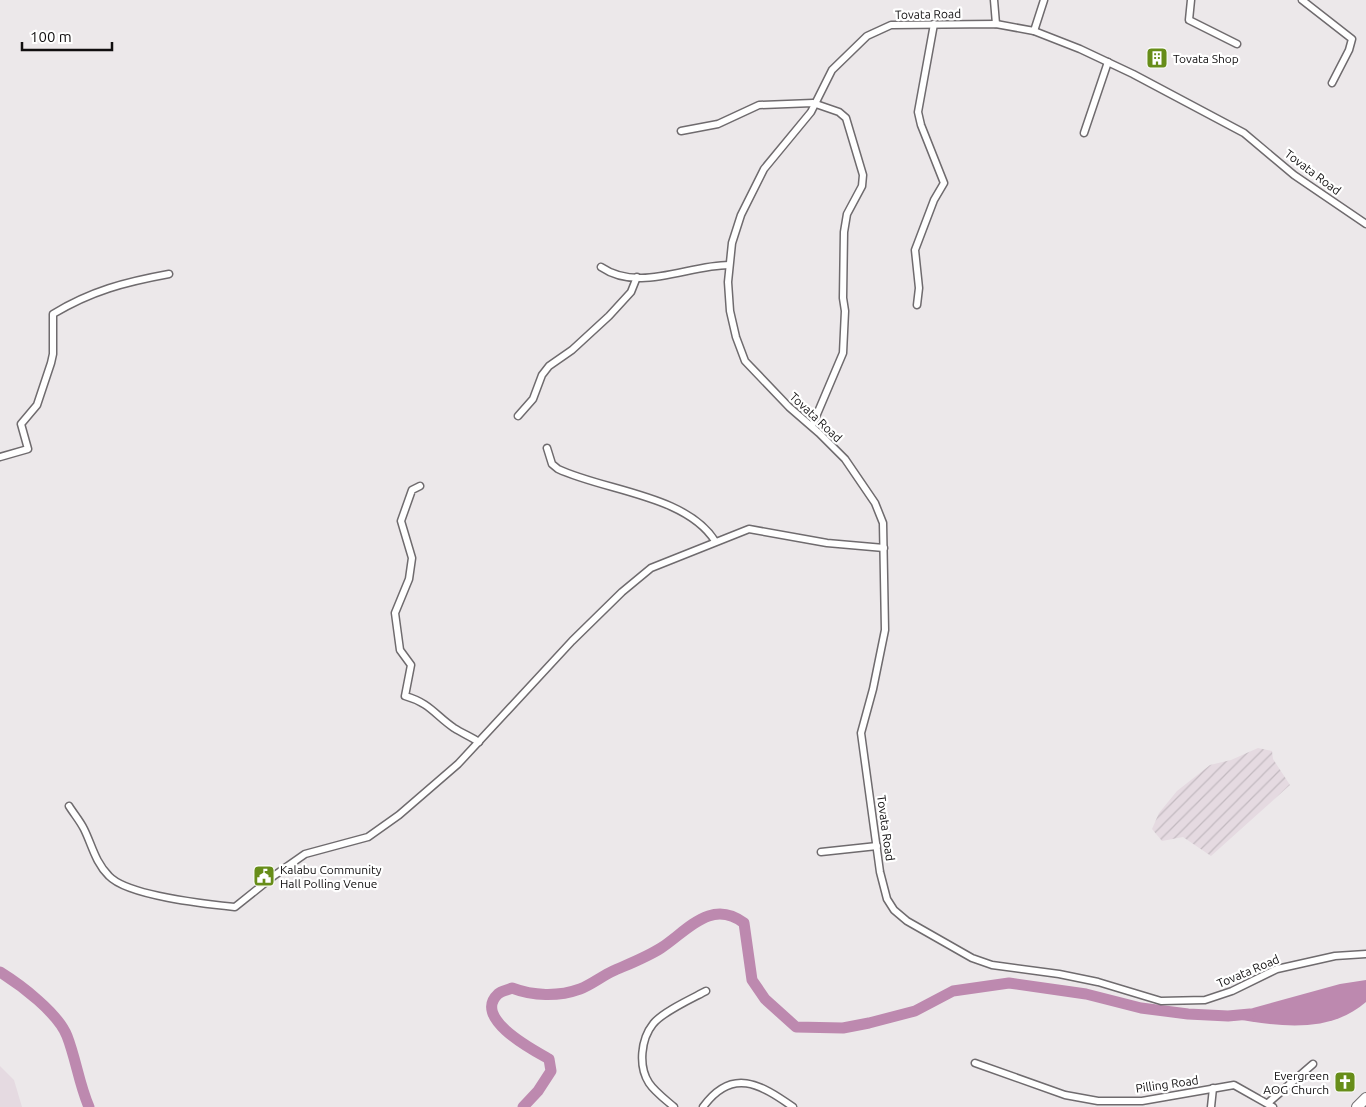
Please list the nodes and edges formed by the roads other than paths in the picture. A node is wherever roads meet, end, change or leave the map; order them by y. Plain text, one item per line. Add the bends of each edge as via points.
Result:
1 (994, 0) edge
2 (1044, 0) edge
3 (1191, 0) edge
4 (1302, 0) edge
5 (934, 24) junction
6 (996, 24) junction
7 (1034, 31) junction
8 (1237, 44) dead end
9 (1108, 62) junction
10 (1332, 83) dead end
11 (815, 104) junction
12 (681, 130) dead end
13 (1084, 133) dead end
14 (1366, 224) edge
15 (729, 265) junction
16 (601, 267) dead end
17 (169, 274) dead end
18 (637, 277) junction
19 (917, 305) dead end
20 (518, 416) dead end
21 (812, 426) junction
22 (547, 448) dead end
23 (0, 457) edge
24 (420, 486) dead end
25 (715, 541) junction
26 (884, 548) junction
27 (479, 742) junction
28 (69, 806) dead end
29 (877, 846) junction
30 (820, 852) dead end
31 (1366, 954) edge
32 (706, 991) dead end
33 (975, 1063) dead end
34 (1313, 1064) dead end
35 (1213, 1088) junction
36 (1366, 1098) edge
37 (1271, 1105) edge
38 (674, 1107) edge
39 (703, 1107) edge
40 (793, 1107) edge
41 (1210, 1107) edge
42 (1357, 1107) edge

1 - 6 street
2 - 7 street
3 - 8 street via 1189,20
4 - 10 street via 1352,39
5 - 6 street, Tovata Road
5 - 11 street, Tovata Road via 891,25 867,36 832,70
5 - 19 street via 918,112 944,183 914,250
6 - 7 street, Tovata Road
7 - 9 street, Tovata Road
9 - 13 street
9 - 14 street, Tovata Road via 1244,132 1294,175
11 - 12 street via 759,105 718,124
11 - 15 street, Tovata Road via 764,169 741,215
11 - 21 street via 839,112 846,118 864,179 847,214 844,232 843,353
15 - 18 street
15 - 21 street, Tovata Road via 730,311 745,361
16 - 18 street via 619,276
17 - 23 street via 125,282 81,297 53,314 52,358 37,405 21,424 28,450
18 - 20 street via 631,292 609,316 549,366 533,399
21 - 26 street, Tovata Road via 845,459 876,502 883,523
22 - 25 street via 552,464 558,469 678,510 704,528
24 - 27 street via 412,490 401,521 412,558 409,579 395,613 400,650 411,665 405,696 418,700
25 - 26 street via 749,529 828,543
25 - 27 street via 651,568 622,592 541,673
26 - 29 street, Tovata Road via 885,630 861,733
27 - 28 street via 399,815 368,837 305,854 235,906 169,897 127,888 116,882 96,858 84,827
29 - 30 street
29 - 31 street, Tovata Road via 887,900 894,910 907,921 992,966 1059,974 1161,1000 1183,1001 1205,1000 1301,962
32 - 38 street via 654,1023 642,1051 647,1080
33 - 35 street, Pilling Road via 1065,1094 1098,1101 1142,1101
34 - 37 street
35 - 37 street, Pilling Road via 1234,1085
35 - 41 street
36 - 42 highway
39 - 40 street via 719,1090 739,1083 767,1089

